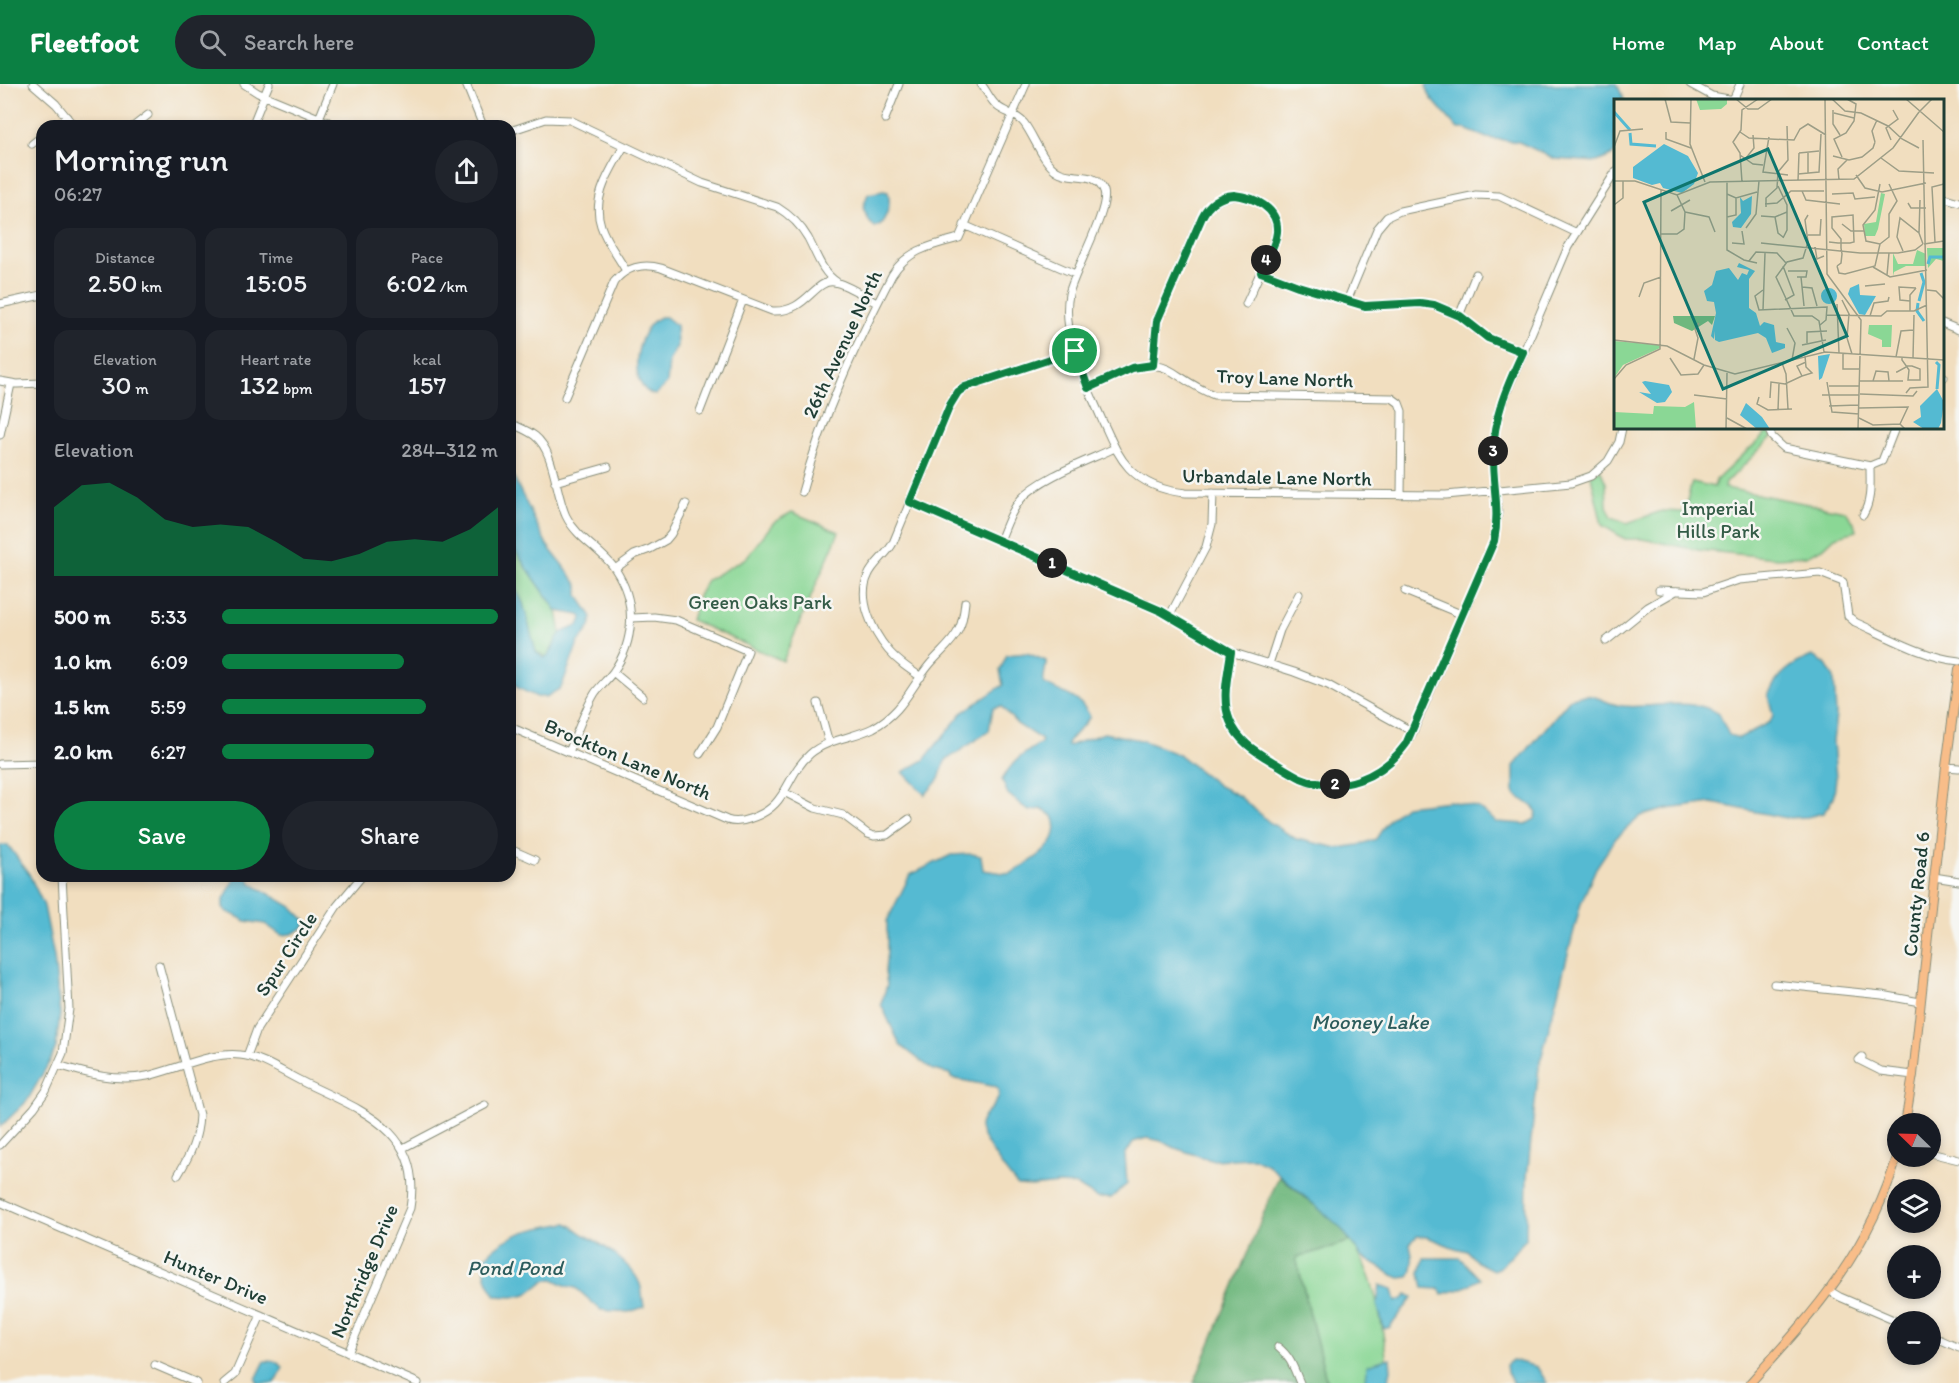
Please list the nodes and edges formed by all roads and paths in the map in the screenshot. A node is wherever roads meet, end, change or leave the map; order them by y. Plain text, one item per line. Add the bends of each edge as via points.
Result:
1 (33, 84) edge
2 (244, 84) edge
3 (269, 84) edge
4 (333, 84) edge
5 (466, 84) edge
6 (899, 84) edge
7 (981, 84) edge
8 (1026, 84) edge
9 (1690, 84) edge
10 (1740, 84) edge
11 (264, 96) junction
12 (1728, 99) edge
13 (1733, 99) edge
14 (1013, 114) junction
15 (148, 115) dead end
16 (67, 117) junction
17 (319, 118) junction
18 (885, 119) dead end
19 (63, 120) edge
20 (69, 120) edge
21 (142, 120) edge
22 (254, 120) edge
23 (324, 120) edge
24 (481, 120) edge
25 (516, 128) edge
26 (36, 141) edge
27 (32, 144) dead end
28 (624, 146) junction
29 (1614, 174) edge
30 (1944, 198) edge
31 (1959, 202) edge
32 (964, 225) junction
33 (1577, 233) junction
34 (626, 271) junction
35 (1261, 272) junction
36 (1075, 274) junction
37 (1476, 274) dead end
38 (840, 283) junction
39 (36, 296) edge
40 (743, 300) junction
41 (1347, 301) junction
42 (877, 303) junction
43 (0, 304) edge
44 (1246, 304) dead end
45 (1459, 316) junction
46 (1944, 324) edge
47 (1959, 330) edge
48 (1075, 351) junction
49 (1523, 352) junction
50 (1153, 365) junction
51 (0, 381) edge
52 (36, 383) edge
53 (11, 384) junction
54 (1088, 388) junction
55 (565, 397) dead end
56 (700, 411) dead end
57 (516, 425) edge
58 (1622, 429) edge
59 (1768, 429) edge
60 (1895, 429) edge
61 (0, 435) edge
62 (1115, 448) junction
63 (1870, 466) junction
64 (608, 467) dead end
65 (555, 482) junction
66 (1496, 491) junction
67 (802, 492) dead end
68 (1213, 493) junction
69 (1401, 495) junction
70 (910, 502) junction
71 (686, 504) dead end
72 (1863, 515) dead end
73 (1000, 541) junction
74 (615, 569) junction
75 (1659, 590) dead end
76 (1405, 591) dead end
77 (1676, 591) junction
78 (1299, 594) dead end
79 (965, 602) dead end
80 (1170, 615) junction
81 (1463, 615) junction
82 (632, 618) junction
83 (1606, 640) dead end
84 (1231, 652) junction
85 (1959, 661) edge
86 (1269, 664) junction
87 (1959, 669) edge
88 (613, 672) junction
89 (921, 676) junction
90 (643, 697) dead end
91 (818, 703) dead end
92 (516, 729) edge
93 (1413, 732) junction
94 (829, 743) junction
95 (568, 752) junction
96 (700, 754) dead end
97 (36, 763) edge
98 (0, 764) edge
99 (1946, 767) junction
100 (1959, 768) edge
101 (784, 792) junction
102 (909, 819) dead end
103 (516, 852) edge
104 (535, 860) dead end
105 (1934, 877) junction
106 (1959, 881) edge
107 (62, 882) edge
108 (357, 882) edge
109 (159, 965) dead end
110 (1774, 984) dead end
111 (1920, 1002) junction
112 (247, 1056) junction
113 (1862, 1057) dead end
114 (58, 1065) junction
115 (186, 1065) junction
116 (1912, 1075) junction
117 (485, 1105) dead end
118 (1907, 1113) edge
119 (0, 1145) edge
120 (403, 1148) junction
121 (1941, 1156) edge
122 (1959, 1160) edge
123 (1894, 1167) edge
124 (178, 1175) dead end
125 (0, 1202) edge
126 (1830, 1291) junction
127 (261, 1315) junction
128 (1887, 1317) edge
129 (1941, 1340) edge
130 (1278, 1347) dead end
131 (1959, 1348) edge
132 (348, 1353) junction
133 (155, 1365) dead end
134 (197, 1383) edge
135 (224, 1383) edge
136 (418, 1383) edge
137 (1300, 1383) edge
138 (1750, 1383) edge

1 - 16 street
2 - 11 street
3 - 11 street
4 - 17 street
5 - 24 street
6 - 18 street
7 - 14 street via 996,105
8 - 14 street, 26th Avenue North
9 - 12 street via 1712,96
10 - 13 street
11 - 17 street
11 - 22 street
14 - 32 street, 26th Avenue North
14 - 36 street, Urbandale Lane North via 1023,120 1053,168 1063,174 1088,176 1104,189 1103,210
15 - 21 street
16 - 19 street
16 - 20 street
17 - 23 street
25 - 28 street via 558,118 581,124
26 - 27 street
28 - 34 street via 603,185 598,206 601,227
28 - 38 street via 702,183 786,213 802,228 827,274
29 - 33 street
30 - 31 street
32 - 36 street
32 - 42 street, 26th Avenue North via 959,238 918,250 903,260
33 - 41 street via 1499,196 1476,195 1400,211 1387,217 1377,229
33 - 49 street
34 - 40 street via 643,266 661,268
34 - 55 street via 610,290
35 - 41 street
35 - 44 street
35 - 50 street via 1277,232 1267,207 1234,195 1211,203 1157,321
36 - 48 street, Urbandale Lane North via 1068,302
37 - 45 street
38 - 40 street via 824,283 797,306 781,311
38 - 42 street
39 - 43 street
40 - 56 street
41 - 45 street via 1365,306 1420,303
42 - 67 street, 26th Avenue North via 830,404
45 - 49 street via 1488,338
46 - 47 street
48 - 54 street, Urbandale Lane North
48 - 70 street via 958,392
49 - 66 street via 1495,425 1492,457
50 - 54 street via 1132,368
50 - 69 street, Troy Lane North via 1226,397 1396,400 1402,417
51 - 53 street
52 - 53 street
53 - 61 street
54 - 62 street, Urbandale Lane North
57 - 65 street via 540,440
58 - 66 street, Urbandale Lane North via 1614,452 1592,476 1571,483
59 - 63 street via 1784,448
60 - 63 street via 1882,461
62 - 68 street, Urbandale Lane North via 1138,476 1160,488
62 - 73 street via 1028,492 1014,510
63 - 72 street via 1870,496
64 - 65 street
65 - 74 street via 571,525
66 - 69 street, Urbandale Lane North
66 - 81 street via 1494,541
68 - 69 street, Urbandale Lane North
68 - 80 street via 1206,547
70 - 73 street
70 - 89 street via 890,550 868,575 864,592 871,622 887,650
71 - 74 street via 666,540
73 - 80 street
74 - 82 street via 627,592
75 - 77 street
76 - 81 street
77 - 83 street
77 - 85 street via 1703,592 1739,580 1820,573 1843,582 1848,616 1855,622 1922,651
78 - 86 street via 1280,630
79 - 89 street via 954,639
80 - 84 street
81 - 93 street
82 - 88 street via 626,648
82 - 96 street via 676,620 748,651 717,726
84 - 86 street
84 - 93 street via 1226,700 1231,724 1254,751 1300,777 1340,784 1366,778 1389,764
86 - 93 street via 1328,685
87 - 99 main road, County Road 6
88 - 90 street
88 - 95 street via 594,694
89 - 94 street via 905,701 883,722
91 - 94 street
92 - 95 street, Brockton Lane North
94 - 101 street via 802,762
95 - 101 street, Brockton Lane North via 732,822 762,814
97 - 98 street
99 - 100 street
99 - 105 main road, County Road 6
101 - 102 street via 815,808 843,815 874,836 887,835
103 - 104 street
105 - 106 street
105 - 111 main road, County Road 6
107 - 114 street via 69,1009
108 - 112 street, Spur Circle via 257,1029
109 - 115 street
110 - 111 street
111 - 116 main road, County Road 6
112 - 115 street, Northridge Drive via 230,1054
112 - 120 street, Northridge Drive via 368,1115 390,1131
113 - 116 street via 1859,1060 1881,1071
114 - 115 street, Northridge Drive via 124,1079
114 - 119 street via 34,1108
115 - 124 street via 198,1126 193,1149
116 - 118 main road, County Road 6
117 - 120 street
120 - 132 street, Northridge Drive via 411,1179 410,1208
121 - 122 street
123 - 126 main road via 1871,1226
125 - 127 street, Hunter Drive
126 - 128 street
126 - 138 main road
127 - 132 street, Hunter Drive
127 - 135 street via 235,1374
129 - 131 street
130 - 137 street via 1293,1363
132 - 136 street, Hunter Drive
133 - 134 street

